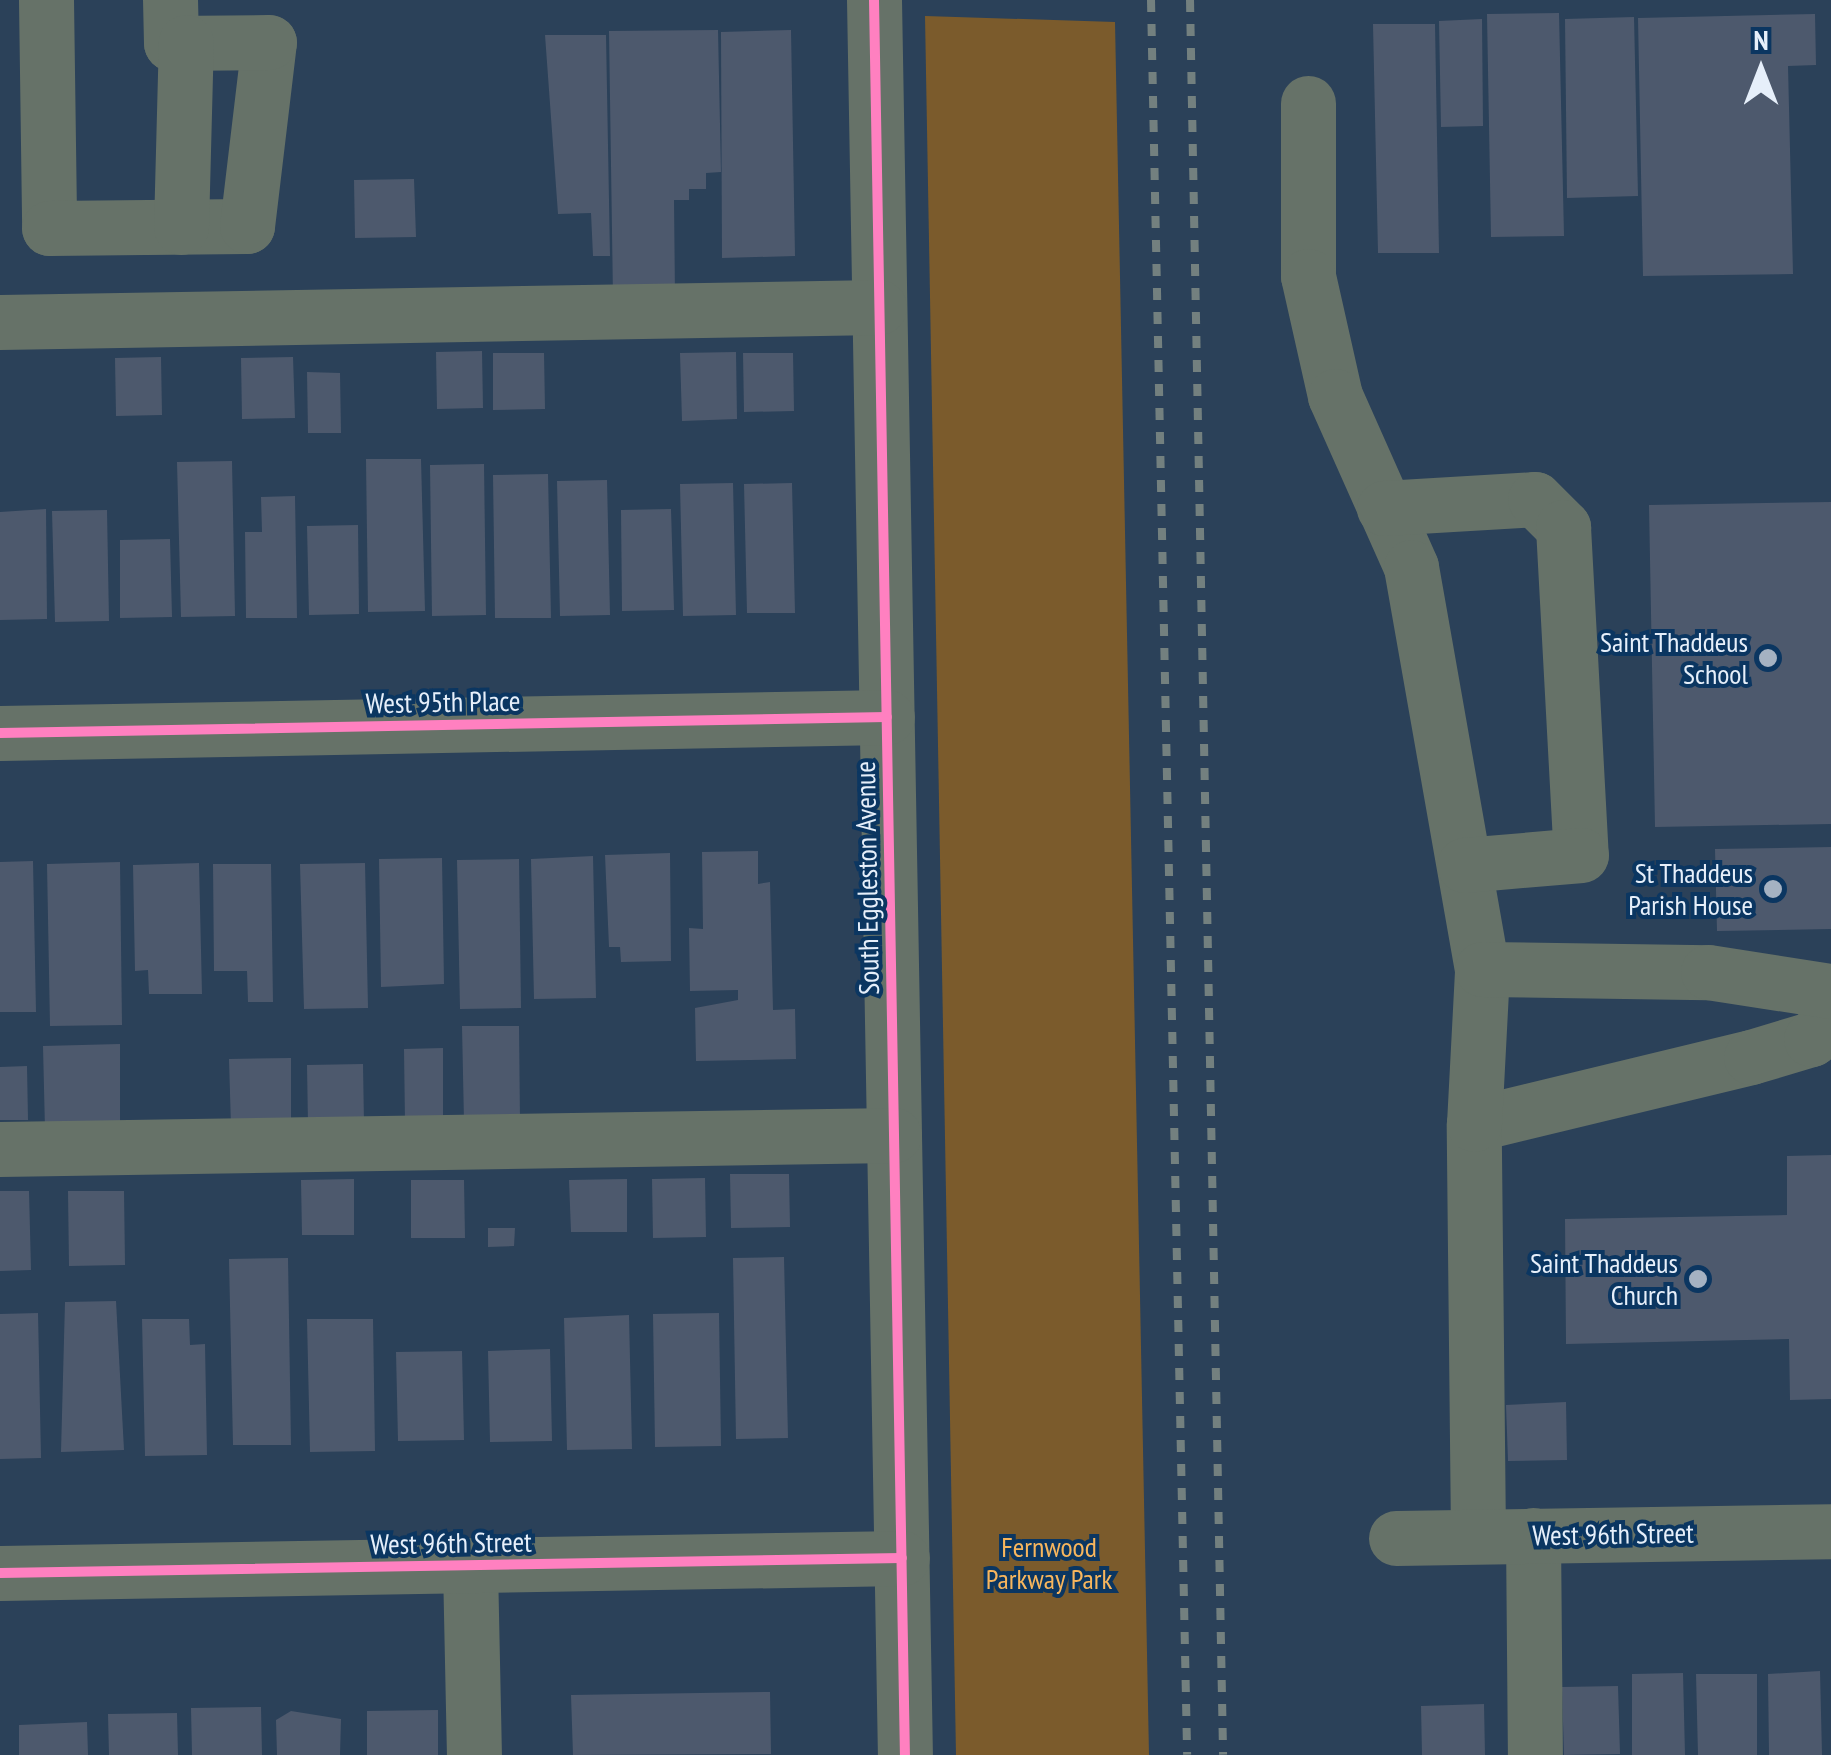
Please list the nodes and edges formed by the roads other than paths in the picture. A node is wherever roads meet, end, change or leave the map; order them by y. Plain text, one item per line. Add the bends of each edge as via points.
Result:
1 (46, 0) edge
2 (874, 0) edge
3 (178, 21) edge
4 (1308, 103) dead end
5 (181, 227) junction
6 (879, 307) junction
7 (0, 322) edge
8 (1384, 508) junction
9 (887, 716) junction
10 (0, 732) edge
11 (1464, 865) junction
12 (1482, 969) junction
13 (1831, 991) edge
14 (1831, 1020) edge
15 (1474, 1124) junction
16 (894, 1135) junction
17 (0, 1149) edge
18 (1831, 1531) edge
19 (1532, 1535) junction
20 (1478, 1536) junction
21 (1396, 1538) dead end
22 (902, 1558) junction
23 (470, 1566) junction
24 (0, 1573) edge
25 (474, 1755) edge
26 (906, 1755) edge
27 (1535, 1755) edge

1 - 5 street via 49,228
2 - 6 street, South Eggleston Avenue
3 - 5 street
3 - 5 street via 269,42 247,226
4 - 8 street via 1308,276 1335,396
6 - 7 street
6 - 9 street, South Eggleston Avenue
8 - 11 street via 1411,567
8 - 11 street via 1535,499 1564,527 1581,855
9 - 10 street, West 95th Place
9 - 16 street, South Eggleston Avenue
11 - 12 street
12 - 13 street via 1708,972
12 - 15 street
14 - 15 street via 1811,1039 1751,1057
15 - 20 street
16 - 17 street
16 - 22 street, South Eggleston Avenue
18 - 19 street, West 96th Street
19 - 20 street, West 96th Street
19 - 27 street
20 - 21 street, West 96th Street
22 - 23 street, West 96th Street
22 - 26 street, South Eggleston Avenue
23 - 24 street, West 96th Street
23 - 25 street

